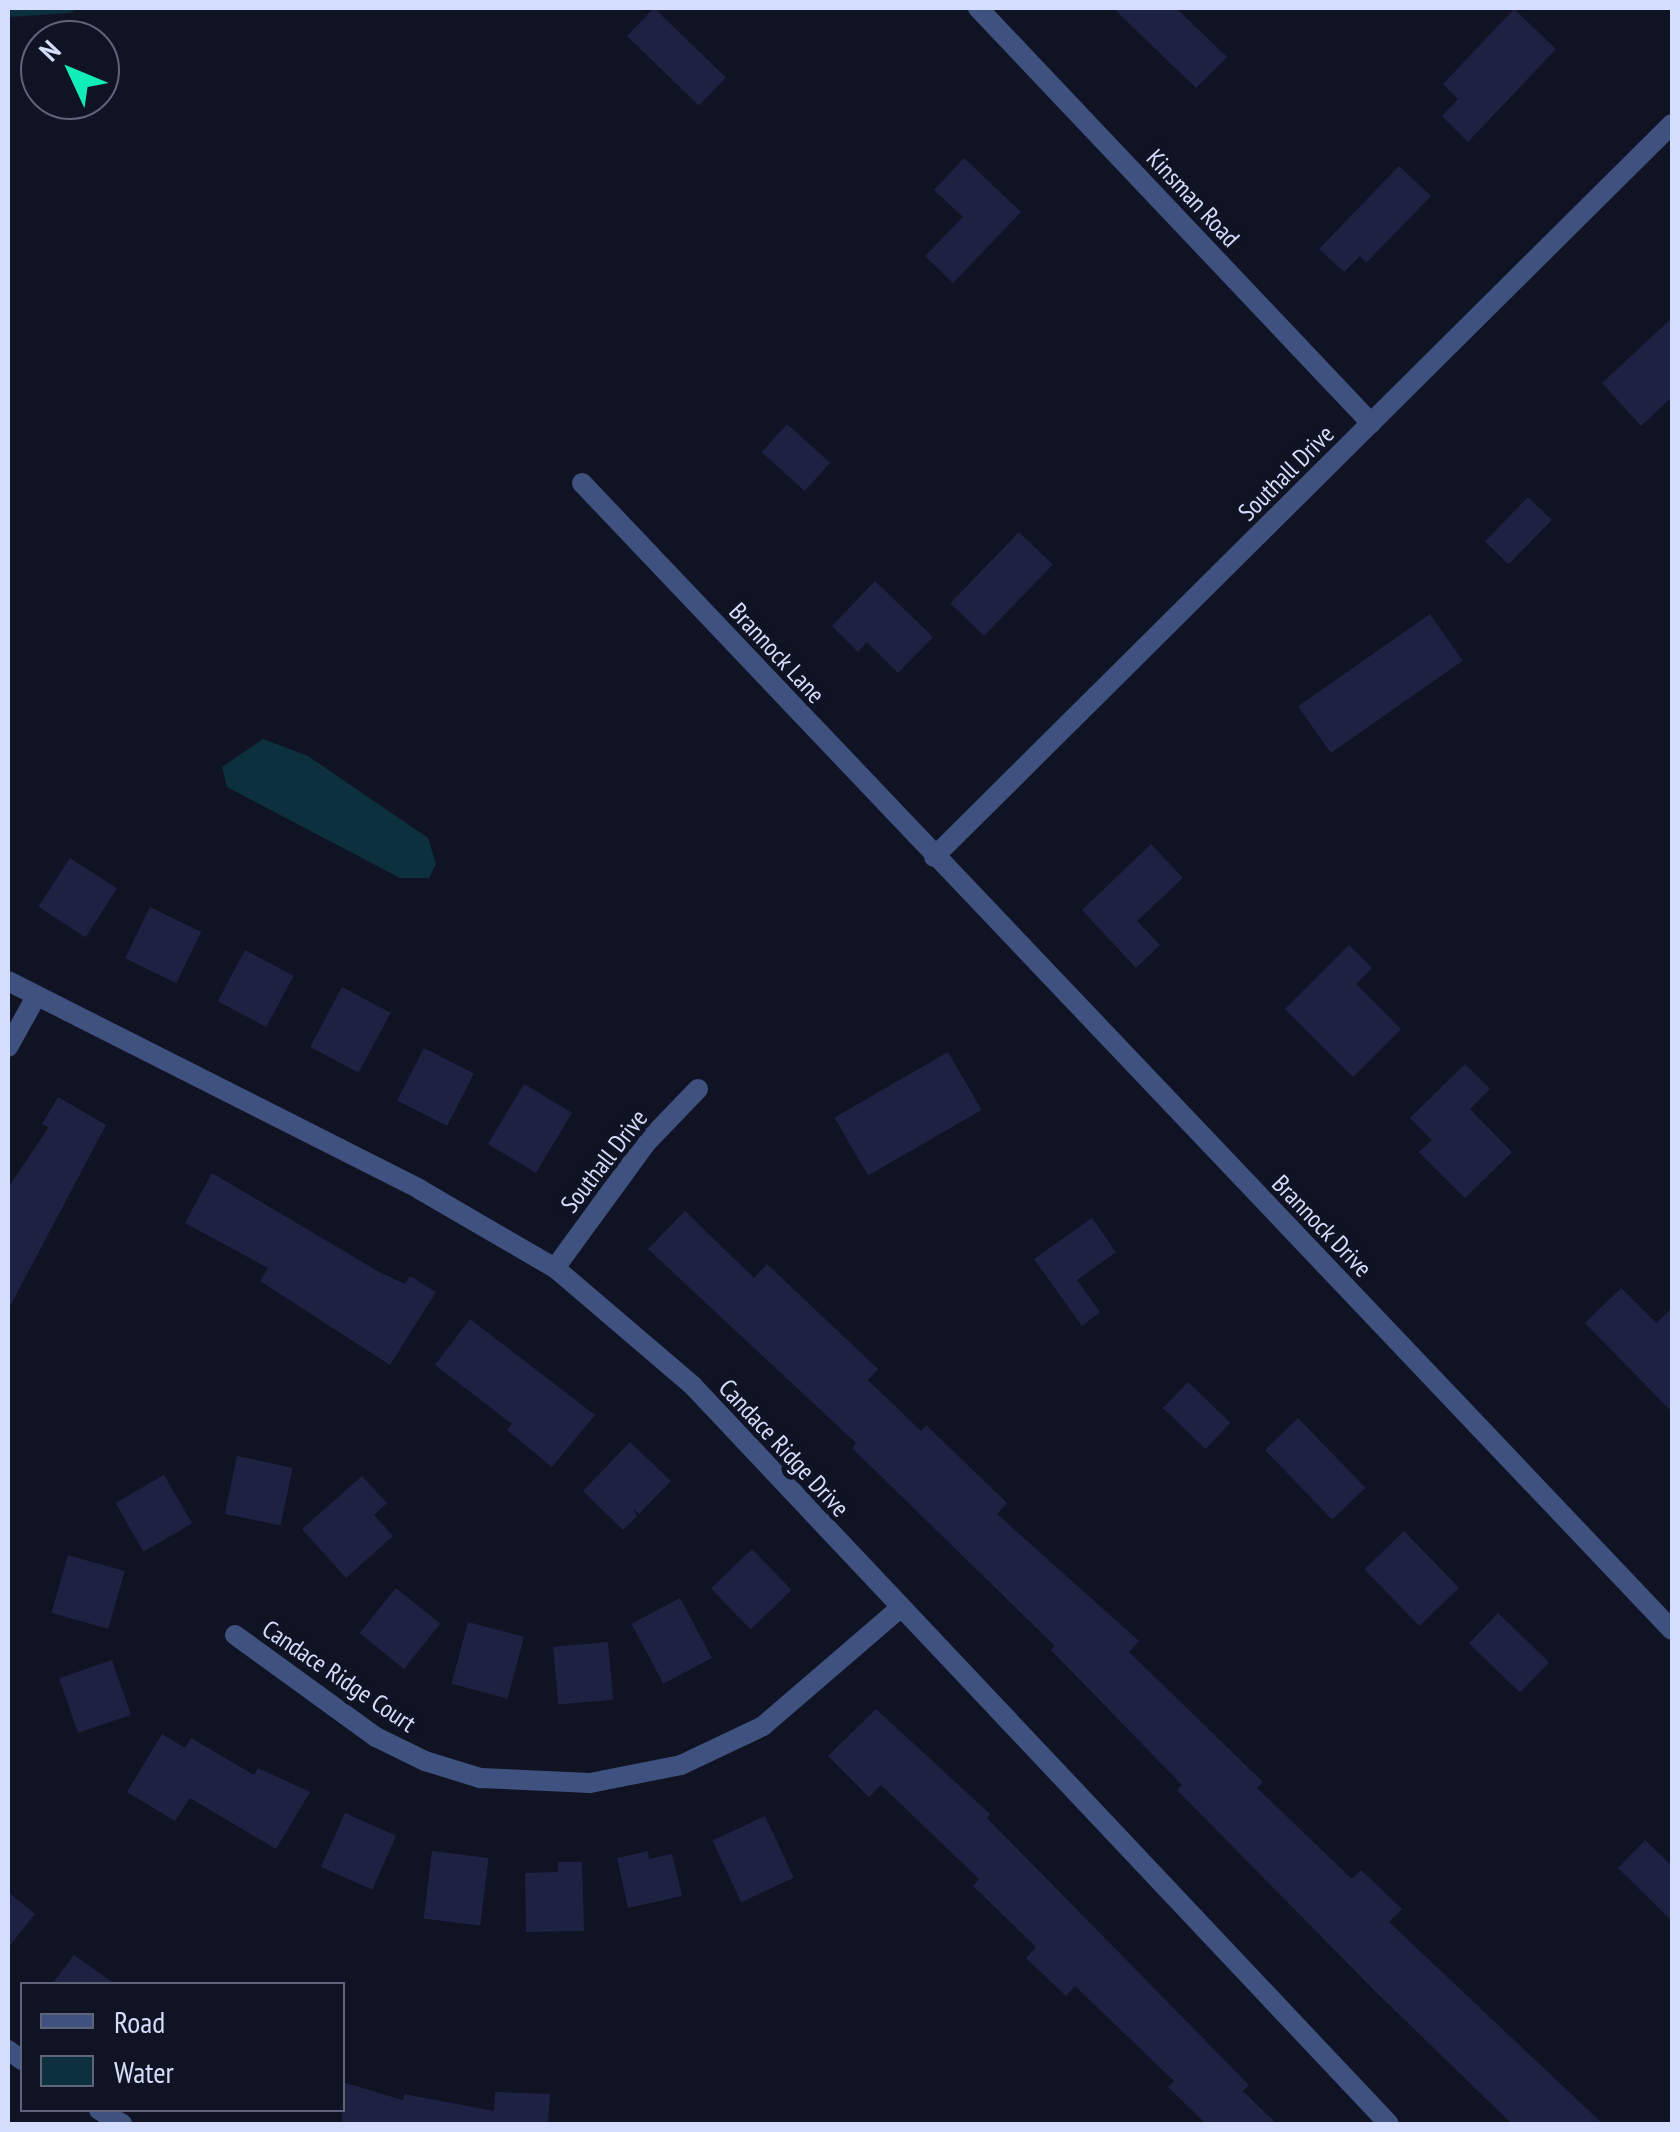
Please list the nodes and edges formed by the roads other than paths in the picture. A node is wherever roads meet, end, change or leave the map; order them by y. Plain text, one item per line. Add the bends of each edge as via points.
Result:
1 (978, 8) edge
2 (1672, 124) edge
3 (1371, 423) junction
4 (582, 483) dead end
5 (934, 857) junction
6 (8, 981) edge
7 (36, 997) junction
8 (8, 1047) edge
9 (698, 1089) dead end
10 (555, 1268) junction
11 (899, 1609) junction
12 (1672, 1630) edge
13 (235, 1636) dead end
14 (1389, 2124) edge

1 - 3 street, Kinsman Road
2 - 3 street, Southall Drive
3 - 5 street, Southall Drive
4 - 5 street, Brannock Lane
5 - 12 street, Brannock Drive
6 - 7 street, Candace Ridge Drive
7 - 8 street
7 - 10 street, Candace Ridge Drive via 419,1189
9 - 10 street, Southall Drive via 646,1143
10 - 11 street, Candace Ridge Drive via 693,1386
11 - 13 street, Candace Ridge Court via 763,1726 681,1765 590,1783 480,1778 426,1760 376,1737
11 - 14 street, Candace Ridge Drive

